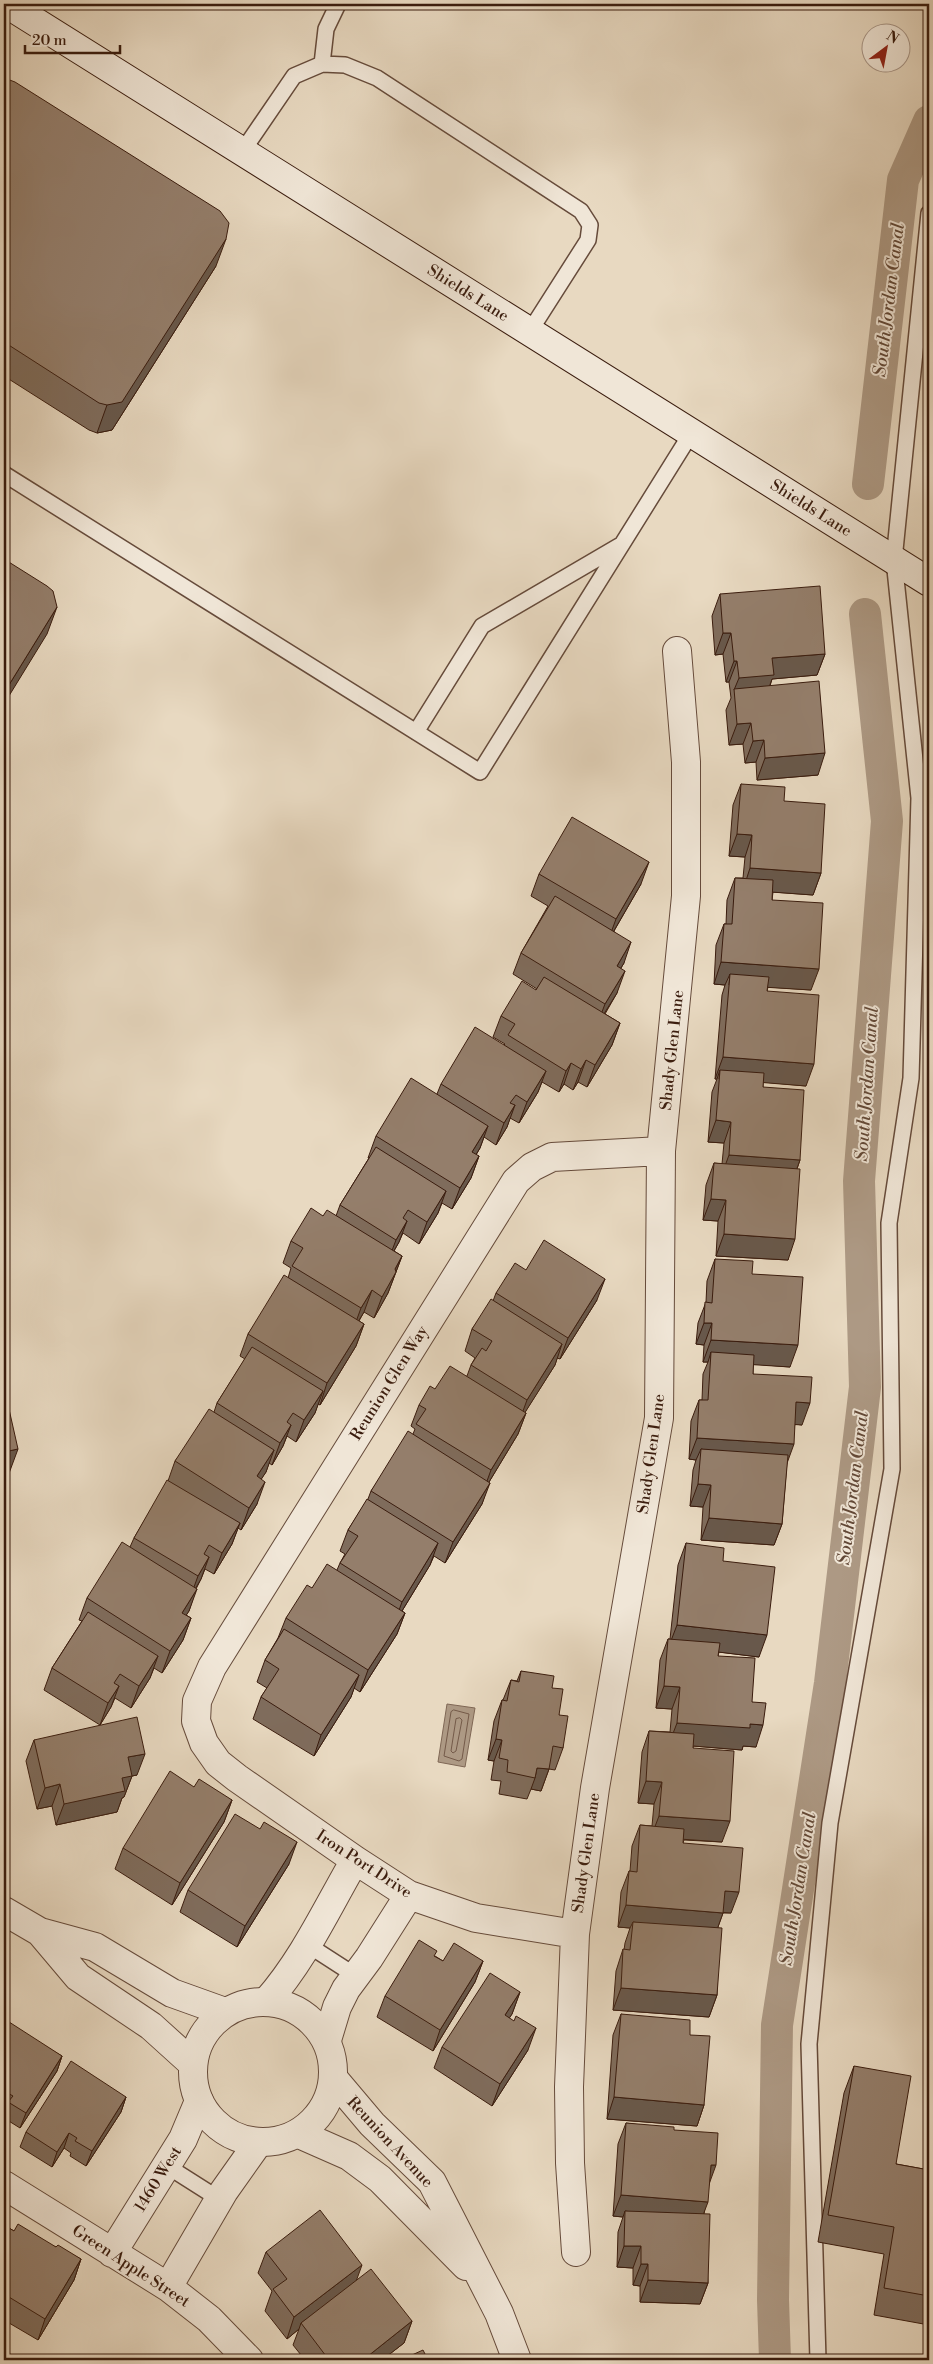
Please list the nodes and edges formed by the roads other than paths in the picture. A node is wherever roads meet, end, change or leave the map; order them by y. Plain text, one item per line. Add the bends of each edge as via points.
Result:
1 (7, 4) edge
2 (338, 4) edge
3 (322, 64) junction
4 (242, 152) junction
5 (929, 213) edge
6 (530, 332) junction
7 (692, 432) junction
8 (4, 474) edge
9 (622, 544) junction
10 (894, 560) junction
11 (929, 582) edge
12 (677, 651) dead end
13 (416, 732) junction
14 (661, 1152) junction
15 (196, 1721) joint
16 (355, 1860) junction
17 (409, 1895) junction
18 (4, 1911) edge
19 (40, 1932) junction
20 (575, 1934) junction
21 (308, 1945) junction
22 (356, 1976) junction
23 (267, 2001) junction
24 (224, 2012) junction
25 (327, 2040) junction
26 (192, 2064) junction
27 (334, 2079) junction
28 (199, 2101) junction
29 (299, 2134) junction
30 (258, 2143) junction
31 (167, 2166) junction
32 (4, 2185) edge
33 (219, 2199) junction
34 (112, 2252) junction
35 (576, 2252) dead end
36 (485, 2286) junction
37 (168, 2287) junction
38 (249, 2360) edge
39 (517, 2360) edge
40 (818, 2360) edge

1 - 4 street, Shields Lane
2 - 3 lane via 326,29
3 - 4 lane via 294,76
3 - 6 lane via 345,65 377,78 581,211 590,225 588,240
4 - 6 street, Shields Lane
5 - 10 lane
6 - 7 street, Shields Lane
7 - 9 lane
7 - 10 street, Shields Lane
8 - 13 lane
9 - 13 lane via 482,626
9 - 13 lane via 480,772
10 - 11 street, Shields Lane
10 - 40 lane via 919,798 911,1078 889,1222 892,1469 830,1823 810,2044
12 - 14 street, Shady Glen Lane via 686,762 686,896
14 - 15 street, Reunion Glen Way via 552,1157 532,1167 516,1181 212,1667 197,1701
14 - 20 street, Shady Glen Lane via 659,1418 595,1788
15 - 16 street, Iron Port Drive via 204,1743 218,1763
16 - 17 street, Iron Port Drive
16 - 21 street
17 - 20 street, Iron Port Drive via 476,1918
17 - 22 street
18 - 19 street
19 - 24 street via 95,1947 172,1993
19 - 26 street via 78,1977 151,2026
20 - 35 street, Shady Glen Lane via 569,2087
21 - 22 lane
21 - 23 street via 287,1978
22 - 25 street via 337,2007
23 - 24 street via 245,2003
23 - 25 street via 291,2007 312,2020
24 - 26 street via 198,2043
25 - 27 street via 333,2059
26 - 28 street via 193,2083
27 - 29 street via 328,2101 316,2119
27 - 36 street, Reunion Avenue via 372,2124 432,2182
28 - 30 street via 213,2122 234,2136
28 - 31 street, 1460 West
29 - 30 street via 279,2141
29 - 36 street, Reunion Avenue via 349,2156 380,2178
30 - 33 street
31 - 33 lane
31 - 34 street, 1460 West
32 - 34 street, Green Apple Street
33 - 37 street
34 - 37 street, Green Apple Street
36 - 39 street, Reunion Avenue
37 - 38 street, Green Apple Street via 209,2319

